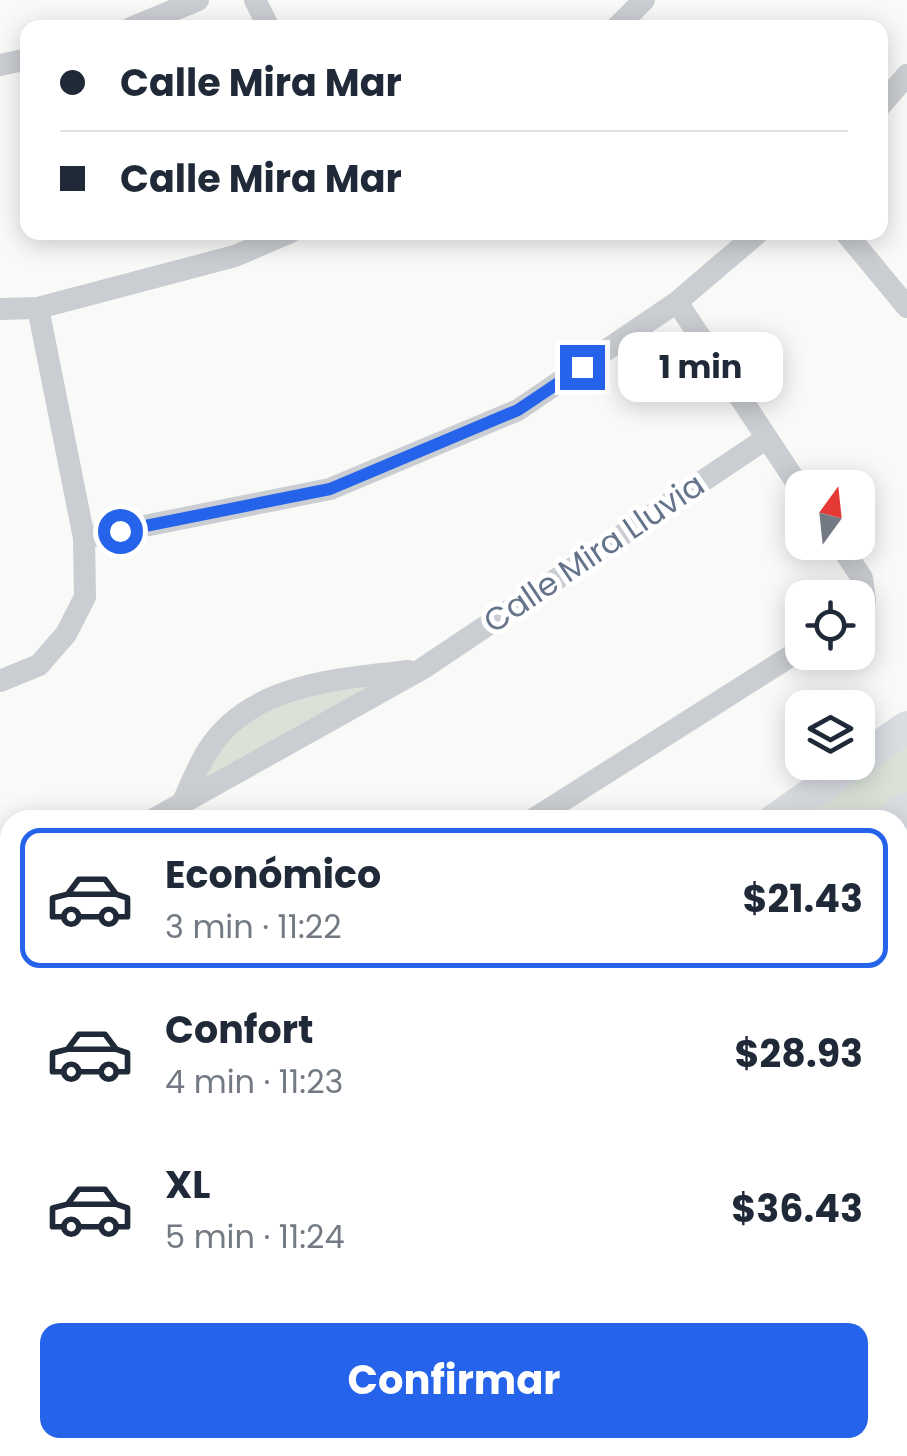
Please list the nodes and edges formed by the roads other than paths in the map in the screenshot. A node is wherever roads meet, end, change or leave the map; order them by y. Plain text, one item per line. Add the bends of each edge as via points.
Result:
1 (198, 0) edge
2 (644, 0) edge
3 (150, 20) edge
4 (624, 20) edge
5 (907, 74) edge
6 (888, 97) edge
7 (273, 240) edge
8 (750, 240) edge
9 (852, 240) edge
10 (678, 302) junction
11 (907, 307) edge
12 (38, 308) junction
13 (0, 309) edge
14 (766, 438) junction
15 (788, 470) edge
16 (84, 538) junction
17 (785, 660) edge
18 (422, 669) junction
19 (0, 680) edge
20 (907, 727) edge
21 (875, 749) edge
22 (831, 780) edge
23 (182, 806) junction
24 (173, 810) edge
25 (548, 810) edge
26 (788, 810) edge

1 - 3 street
2 - 4 street
5 - 6 street
7 - 12 street
8 - 10 street
9 - 11 street
10 - 14 street
10 - 16 street via 518,410 330,489
12 - 13 street
12 - 16 street
14 - 15 street
14 - 18 street, Calle Mira Lluvia
16 - 19 street via 85,597 66,634 39,664
17 - 25 street
18 - 23 street, Calle Mira Lluvia
18 - 23 street, Calle Mira Lluvia via 314,682 257,706 227,726 208,750
20 - 21 main road
22 - 26 main road
23 - 24 street, Calle Mira Lluvia

